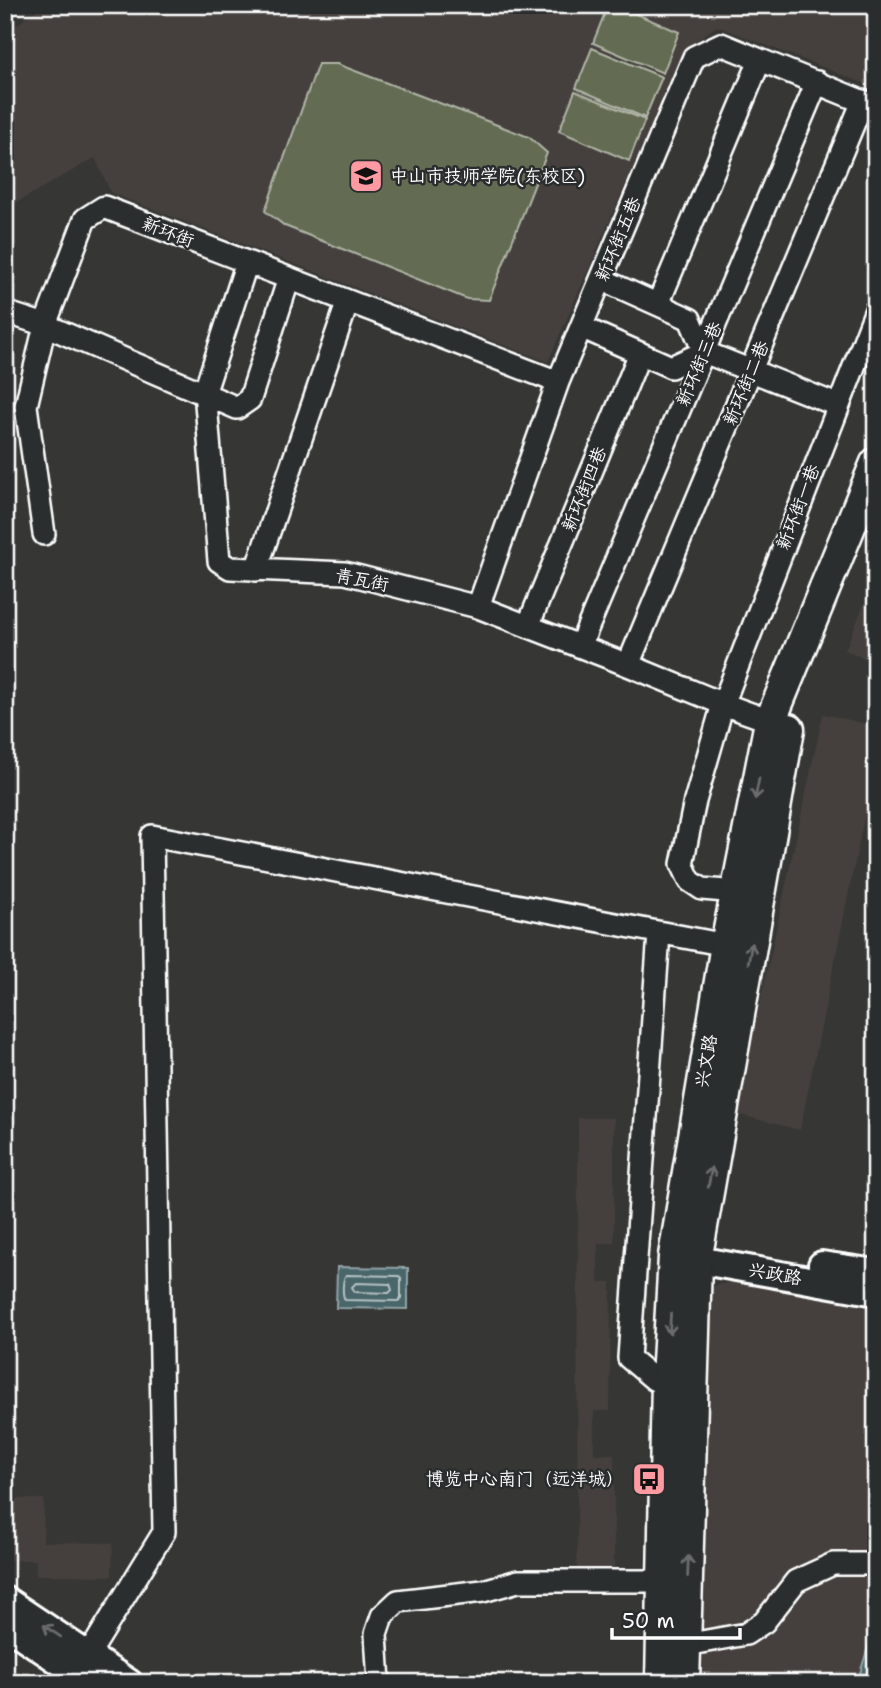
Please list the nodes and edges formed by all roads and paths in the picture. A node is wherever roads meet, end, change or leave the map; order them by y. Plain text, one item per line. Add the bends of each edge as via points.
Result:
1 (760, 60) junction
2 (817, 82) junction
3 (869, 104) edge
4 (247, 262) junction
5 (289, 278) junction
6 (601, 279) junction
7 (348, 301) junction
8 (658, 304) junction
9 (876, 310) edge
10 (5, 312) edge
11 (46, 325) junction
12 (581, 327) junction
13 (704, 352) junction
14 (640, 353) junction
15 (751, 370) junction
16 (558, 382) junction
17 (205, 394) junction
18 (837, 405) junction
19 (876, 463) edge
20 (876, 513) edge
21 (44, 534) dead end
22 (256, 570) junction
23 (478, 607) junction
24 (528, 626) junction
25 (580, 646) junction
26 (628, 665) junction
27 (723, 704) junction
28 (780, 724) junction
29 (737, 892) junction
30 (659, 933) junction
31 (726, 945) junction
32 (686, 1250) junction
33 (876, 1273) edge
34 (876, 1292) edge
35 (667, 1380) junction
36 (876, 1564) edge
37 (663, 1581) junction
38 (5, 1600) edge
39 (5, 1625) edge
40 (685, 1645) junction
41 (86, 1670) edge
42 (129, 1683) edge
43 (379, 1683) edge
44 (661, 1683) edge
45 (684, 1683) edge

1 - 2 street, 新环街五巷
1 - 6 street, 新环街五巷 via 721,44 694,57
1 - 8 street
2 - 3 street, 新环街五巷
2 - 13 street, 新环街三巷
3 - 15 street, 新环街二巷
4 - 5 street, 新环街
4 - 11 street, 新环街 via 104,207 85,219
4 - 17 street, 青瓦街
5 - 7 street, 新环街
5 - 17 street via 250,399 237,408
6 - 8 street
6 - 12 street, 新环街五巷
7 - 16 street, 新环街
7 - 22 street
8 - 13 street via 690,319
9 - 18 street, 新环街一巷
10 - 11 street
11 - 17 street
11 - 21 street, 新环街 via 26,406
12 - 14 street
12 - 16 street, 新环街五巷
13 - 14 street via 671,367
13 - 15 street
13 - 25 street, 新环街三巷
14 - 24 street, 新环街四巷
15 - 18 street
15 - 26 street, 新环街二巷
16 - 23 street, 新环街五巷
17 - 22 street, 青瓦街 via 219,561 230,568
18 - 27 street, 新环街一巷
19 - 28 main road, 兴文路
20 - 28 main road, 兴文路
22 - 23 street, 青瓦街 via 345,573
23 - 24 street, 青瓦街
24 - 25 street, 青瓦街
25 - 26 street, 青瓦街
26 - 27 street, 青瓦街
27 - 28 street, 青瓦街
27 - 29 street, 新环街一巷 via 682,864 690,881 702,888
28 -> 29 main road, 兴文路
32 -> 28 main road, 兴文路
29 - 31 main road, 兴文路
30 - 31 street
30 - 35 street via 629,1358 655,1380
30 - 41 street via 152,835 164,1532
31 - 32 main road, 兴文路
32 - 33 street, 兴政路
32 - 34 street, 兴政路
32 -> 35 main road, 兴文路
40 -> 32 main road, 兴文路
35 - 37 main road, 兴文路
36 - 40 street via 833,1564 796,1581 764,1622 746,1633
37 - 43 street via 518,1581 483,1591 398,1601 382,1616 376,1634
37 - 44 main road, 兴文路
41 -> 38 street
39 - 41 street
40 - 45 main road, 兴文路
41 - 42 street

